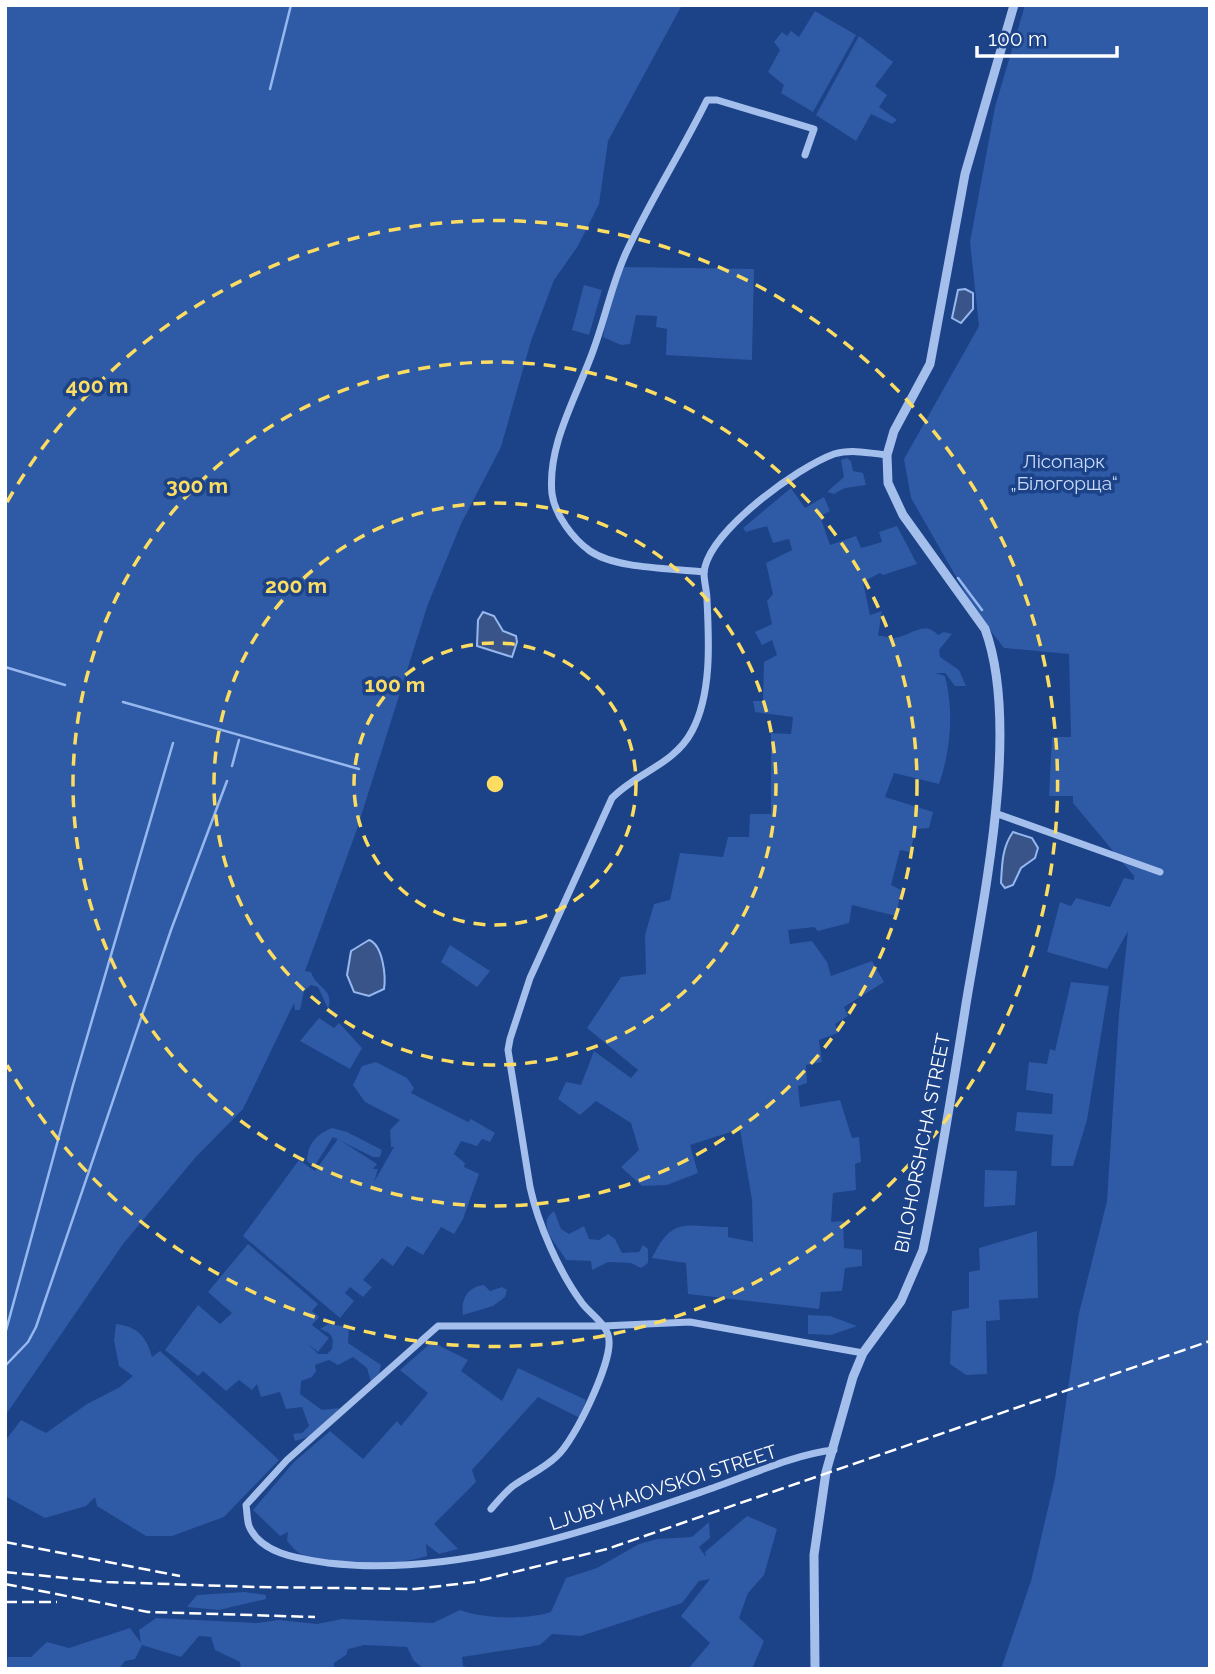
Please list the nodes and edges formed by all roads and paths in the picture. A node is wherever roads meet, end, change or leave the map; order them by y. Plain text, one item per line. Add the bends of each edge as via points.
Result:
1 (1014, 5) edge
2 (805, 155) dead end
3 (887, 455) junction
4 (704, 572) junction
5 (995, 813) junction
6 (1160, 872) dead end
7 (603, 1326) junction
8 (863, 1353) junction
9 (834, 1450) junction
10 (491, 1509) dead end
11 (815, 1669) edge

1 - 3 street, BILOHORSHCHA STREET via 965,174 930,364 894,431
2 - 4 street via 814,129 706,100 624,257 556,456 552,494 560,515 574,536 598,556
3 - 4 street via 836,453 808,466 737,520
3 - 5 street, BILOHORSHCHA STREET via 888,483 903,515 985,629 992,648 998,692
4 - 7 street via 707,651 702,701 692,731 669,759 612,798 530,978 508,1050 534,1207 570,1285
5 - 6 street
5 - 8 street, BILOHORSHCHA STREET via 923,1251 901,1301
7 - 8 street, LJUBY HAIOVSKOI STREET via 690,1322
7 - 9 street, LJUBY HAIOVSKOI STREET via 438,1326 287,1460 246,1505 249,1526 259,1539 294,1558 355,1566 402,1565 588,1531
7 - 10 street via 610,1341 580,1425 558,1456 510,1488
8 - 9 street, BILOHORSHCHA STREET
9 - 11 street, BILOHORSHCHA STREET via 826,1472 814,1555

